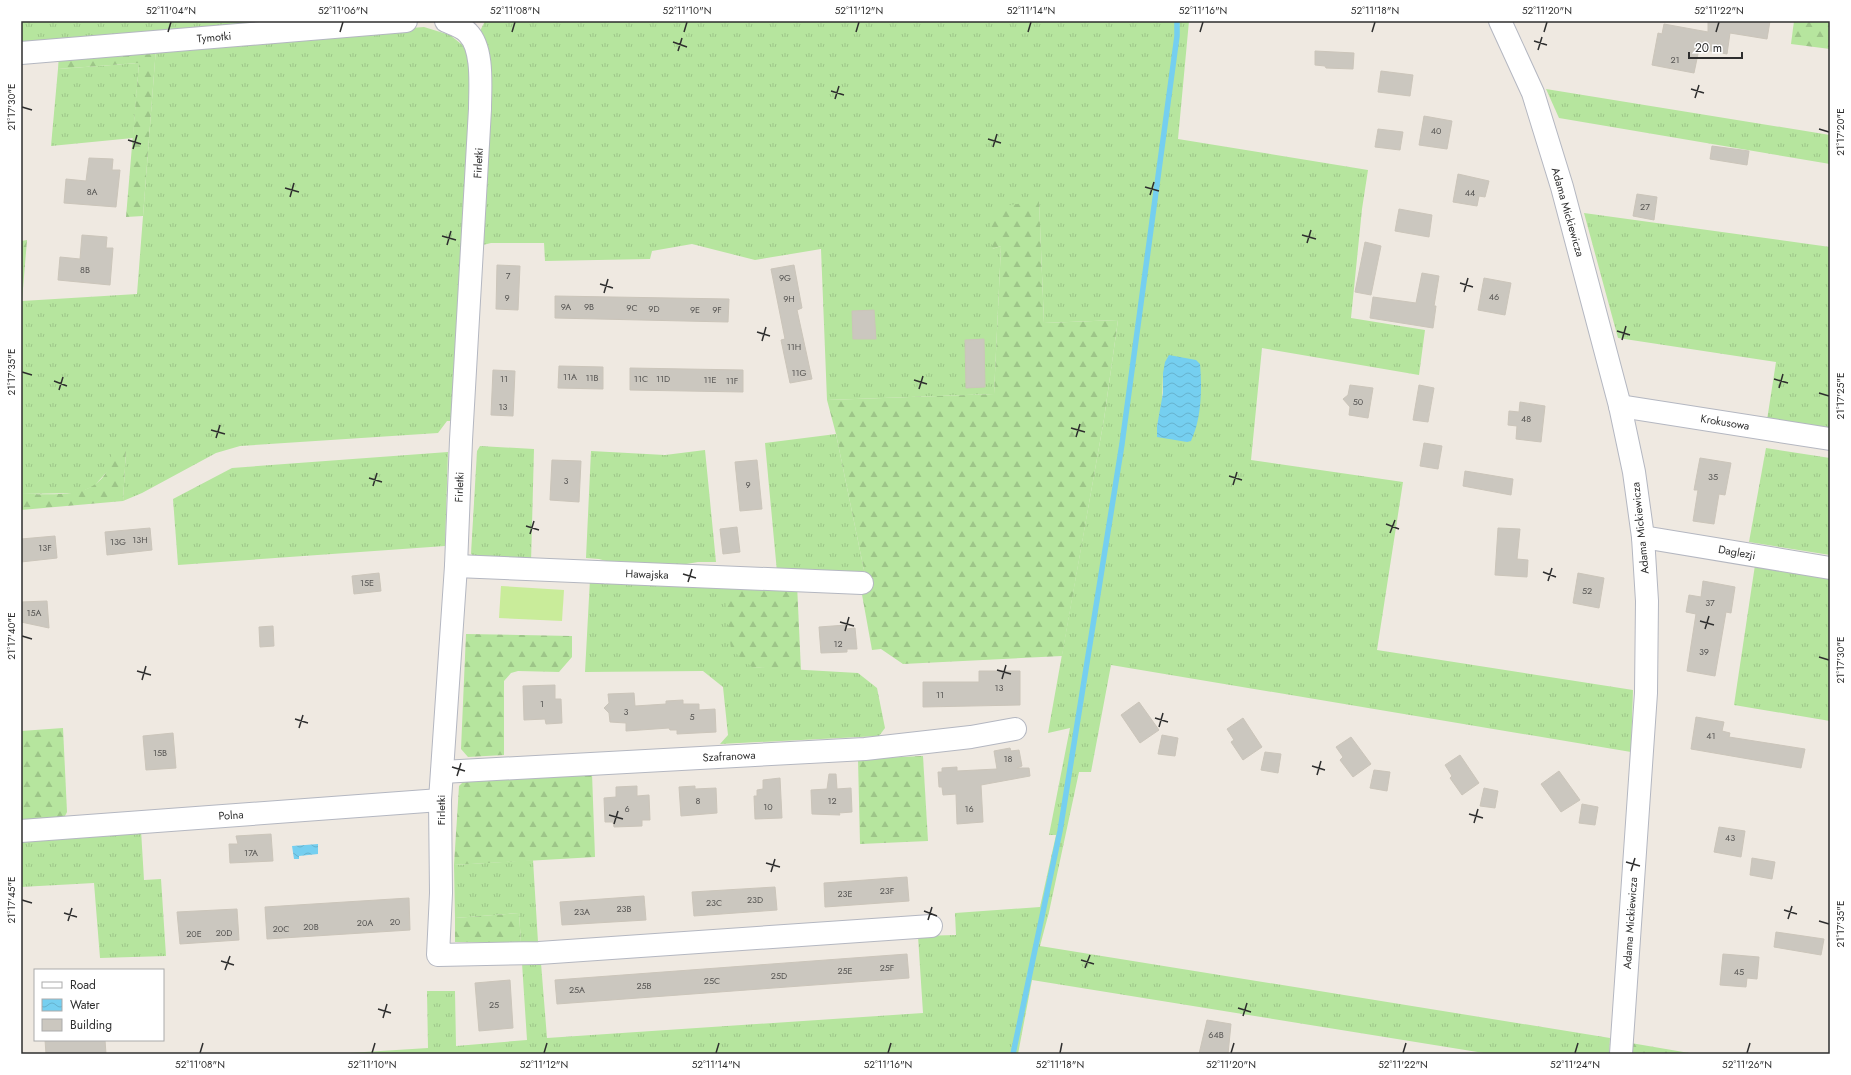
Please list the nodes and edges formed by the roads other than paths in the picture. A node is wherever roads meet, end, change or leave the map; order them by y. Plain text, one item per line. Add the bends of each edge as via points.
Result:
1 (406, 21) edge
2 (1500, 21) edge
3 (457, 23) edge
4 (21, 53) edge
5 (1620, 406) junction
6 (1830, 439) edge
7 (1643, 537) junction
8 (456, 566) junction
9 (1830, 568) edge
10 (862, 583) dead end
11 (1015, 729) dead end
12 (442, 772) junction
13 (440, 800) junction
14 (21, 831) edge
15 (930, 926) dead end
16 (1621, 1054) edge

1 - 4 street, Tymotki
2 - 5 street, Adama Mickiewicza via 1533,94 1560,180
3 - 8 street, Firletki via 469,33 475,44 480,63 480,109
5 - 6 street, Krokusowa
5 - 7 street, Adama Mickiewicza via 1634,472
7 - 9 street, Daglezji
7 - 16 street, Adama Mickiewicza via 1647,601 1646,693
8 - 10 street, Hawajska
8 - 12 street, Firletki
11 - 12 street, Szafranowa via 971,737 865,749
12 - 13 street, Firletki
13 - 14 street, Polna
13 - 15 street, Firletki via 441,893 438,955 539,953

